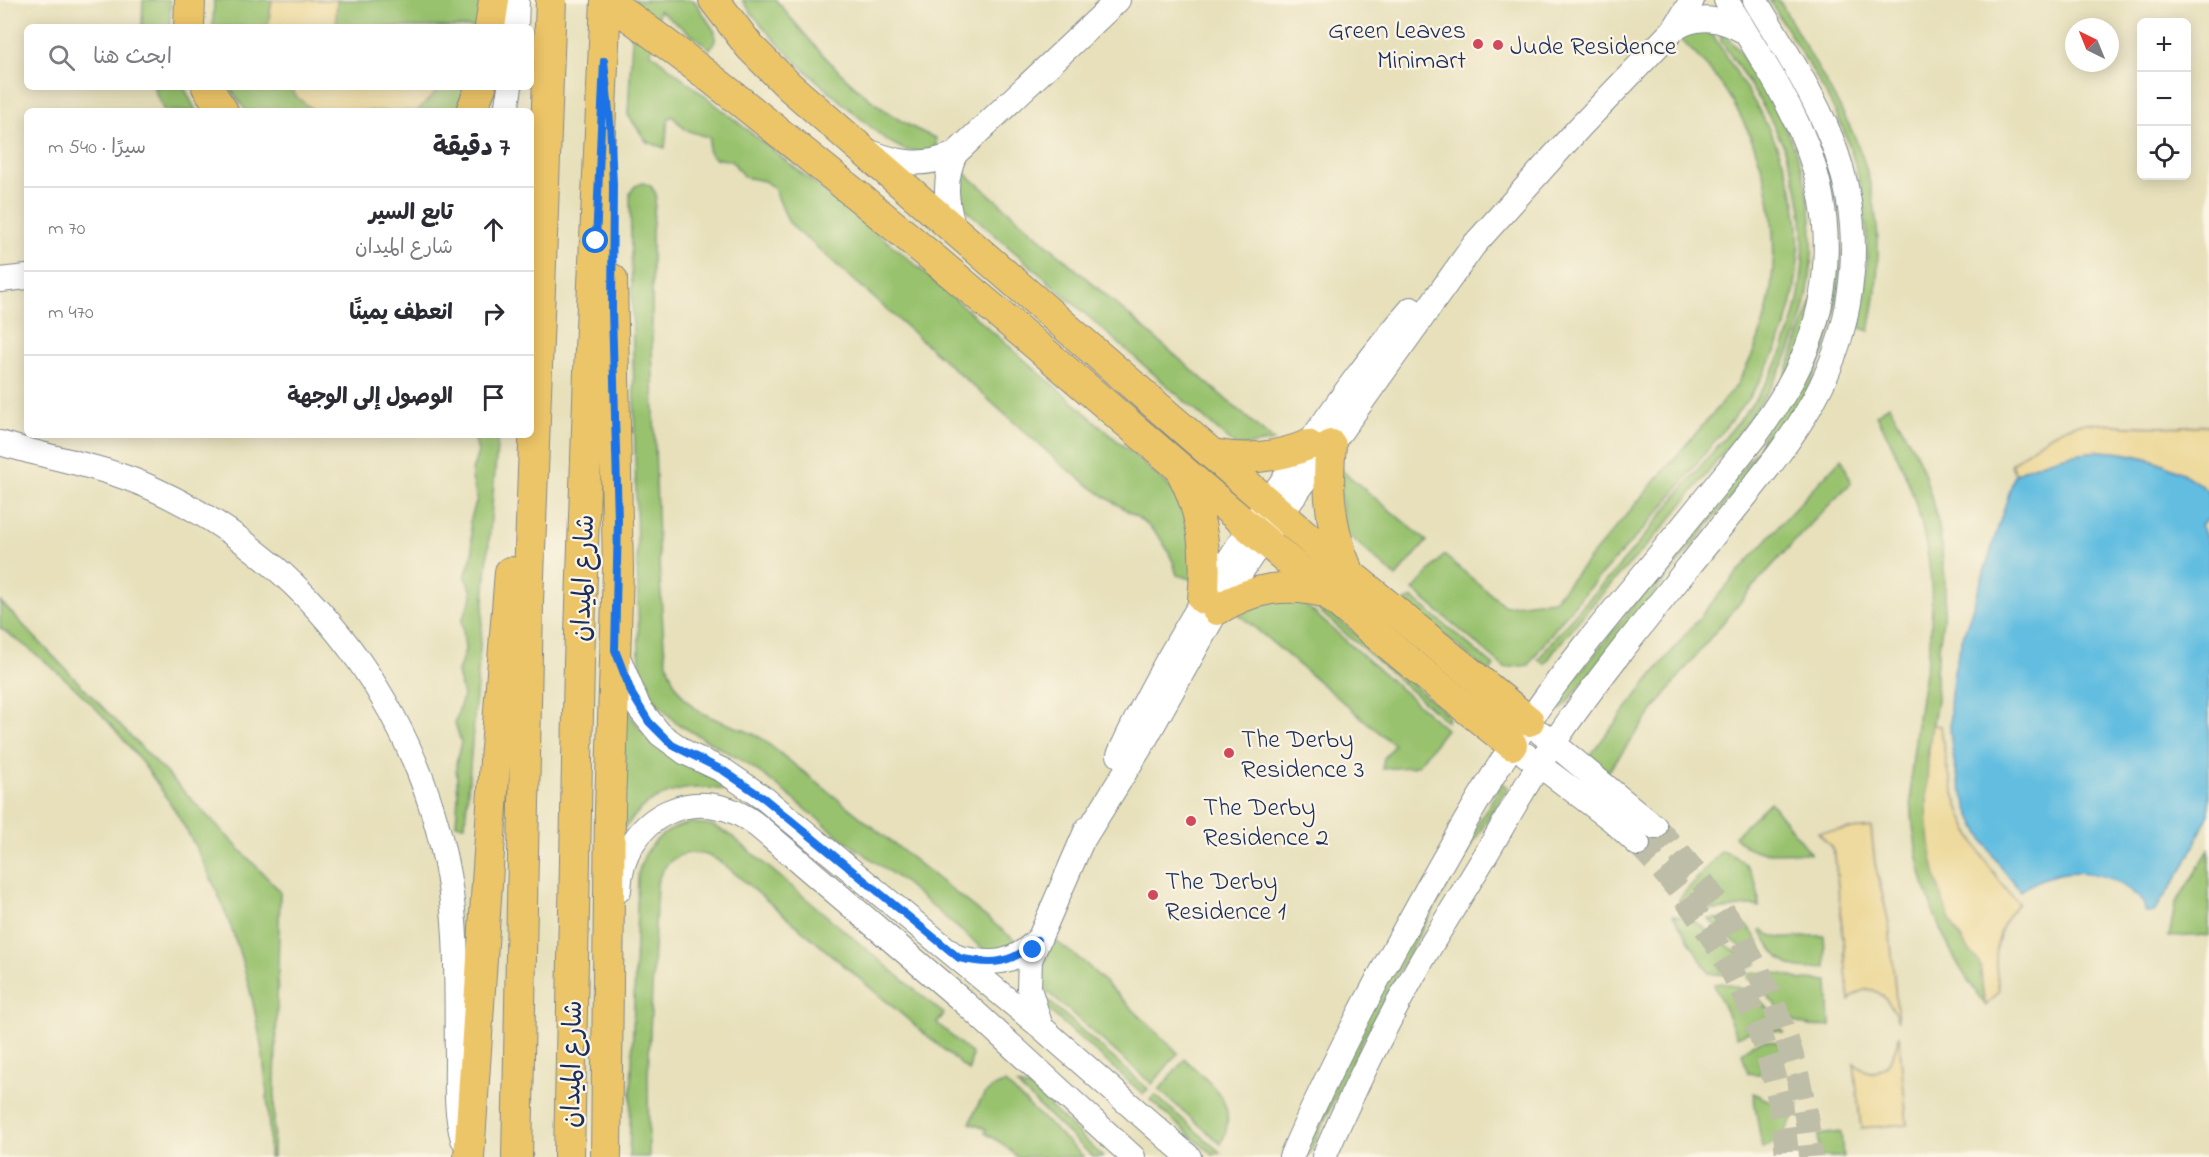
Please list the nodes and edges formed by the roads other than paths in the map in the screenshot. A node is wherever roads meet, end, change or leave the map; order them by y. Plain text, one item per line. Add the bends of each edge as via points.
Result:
1 (190, 0) edge
2 (494, 0) edge
3 (517, 0) edge
4 (551, 0) edge
5 (606, 0) edge
6 (714, 0) edge
7 (1118, 0) edge
8 (1692, 0) edge
9 (1726, 0) edge
10 (1755, 0) edge
11 (189, 24) edge
12 (490, 24) edge
13 (516, 24) edge
14 (1675, 28) junction
15 (1745, 32) junction
16 (604, 61) junction
17 (209, 90) edge
18 (480, 90) edge
19 (510, 90) edge
20 (221, 108) edge
21 (472, 108) edge
22 (506, 108) edge
23 (862, 149) junction
24 (955, 154) junction
25 (954, 229) junction
26 (24, 277) edge
27 (0, 280) edge
28 (534, 398) edge
29 (525, 438) edge
30 (533, 438) edge
31 (0, 443) edge
32 (1319, 445) junction
33 (1212, 454) junction
34 (1179, 468) junction
35 (1274, 508) junction
36 (1256, 533) junction
37 (1339, 583) junction
38 (1210, 604) junction
39 (615, 650) junction
40 (1520, 733) junction
41 (1553, 743) junction
42 (1539, 765) junction
43 (1037, 940) junction
44 (959, 958) junction
45 (608, 966) junction
46 (1041, 1027) junction
47 (469, 1155) edge
48 (517, 1157) edge
49 (569, 1157) edge
50 (606, 1157) edge
51 (1133, 1157) edge
52 (1189, 1157) edge
53 (1291, 1157) edge
54 (1324, 1157) edge

1 - 11 main road
2 - 12 main road
3 - 13 street
4 - 28 main road, شارع الميدان
5 - 16 main road, شارع الميدان
5 - 34 main road via 714,80 883,216
6 - 23 main road via 769,67
7 - 24 street
8 - 14 street
9 - 15 street
10 - 41 street via 1823,117 1844,174 1853,270 1838,348 1818,397 1790,441
14 - 15 street via 1692,20 1711,19 1730,23
14 - 32 street via 1385,339
15 - 40 street via 1801,128 1818,177 1826,253 1814,329 1795,377 1768,420 1606,619
16 - 39 main road via 613,184 618,520
16 - 49 main road, شارع الميدان via 587,406
17 - 20 main road
18 - 21 main road
19 - 22 street
23 - 24 street via 906,164 931,162
23 - 25 main road
24 - 25 street via 946,192
25 - 33 main road
26 - 27 street
29 - 47 main road via 497,738
30 - 48 main road, شارع الميدان
31 - 47 street via 124,477 216,523 252,548 299,590 367,672 417,765 442,848 455,941 457,1108
32 - 33 main road via 1263,457
32 - 35 street
32 - 37 main road via 1337,542
33 - 35 main road
34 - 36 main road
34 - 38 main road via 1200,518
35 - 36 street
35 - 37 main road
36 - 37 main road
36 - 38 street
37 - 38 main road via 1269,588
37 - 40 main road
38 - 43 street via 1143,743 1081,843
39 - 44 street via 639,708 660,734 765,799
39 - 45 main road
40 - 41 street
40 - 42 street
40 - 53 street via 1397,943 1329,1073
41 - 42 street
41 - 42 street via 1625,801 1646,835 1612,820
42 - 54 street via 1413,976
43 - 44 street via 1005,961 985,963
43 - 46 street via 1030,960 1029,981
44 - 46 street
45 - 50 main road
45 - 51 street via 616,931 621,867 638,834 679,807 703,804 727,808 749,819 965,1003
46 - 52 street

